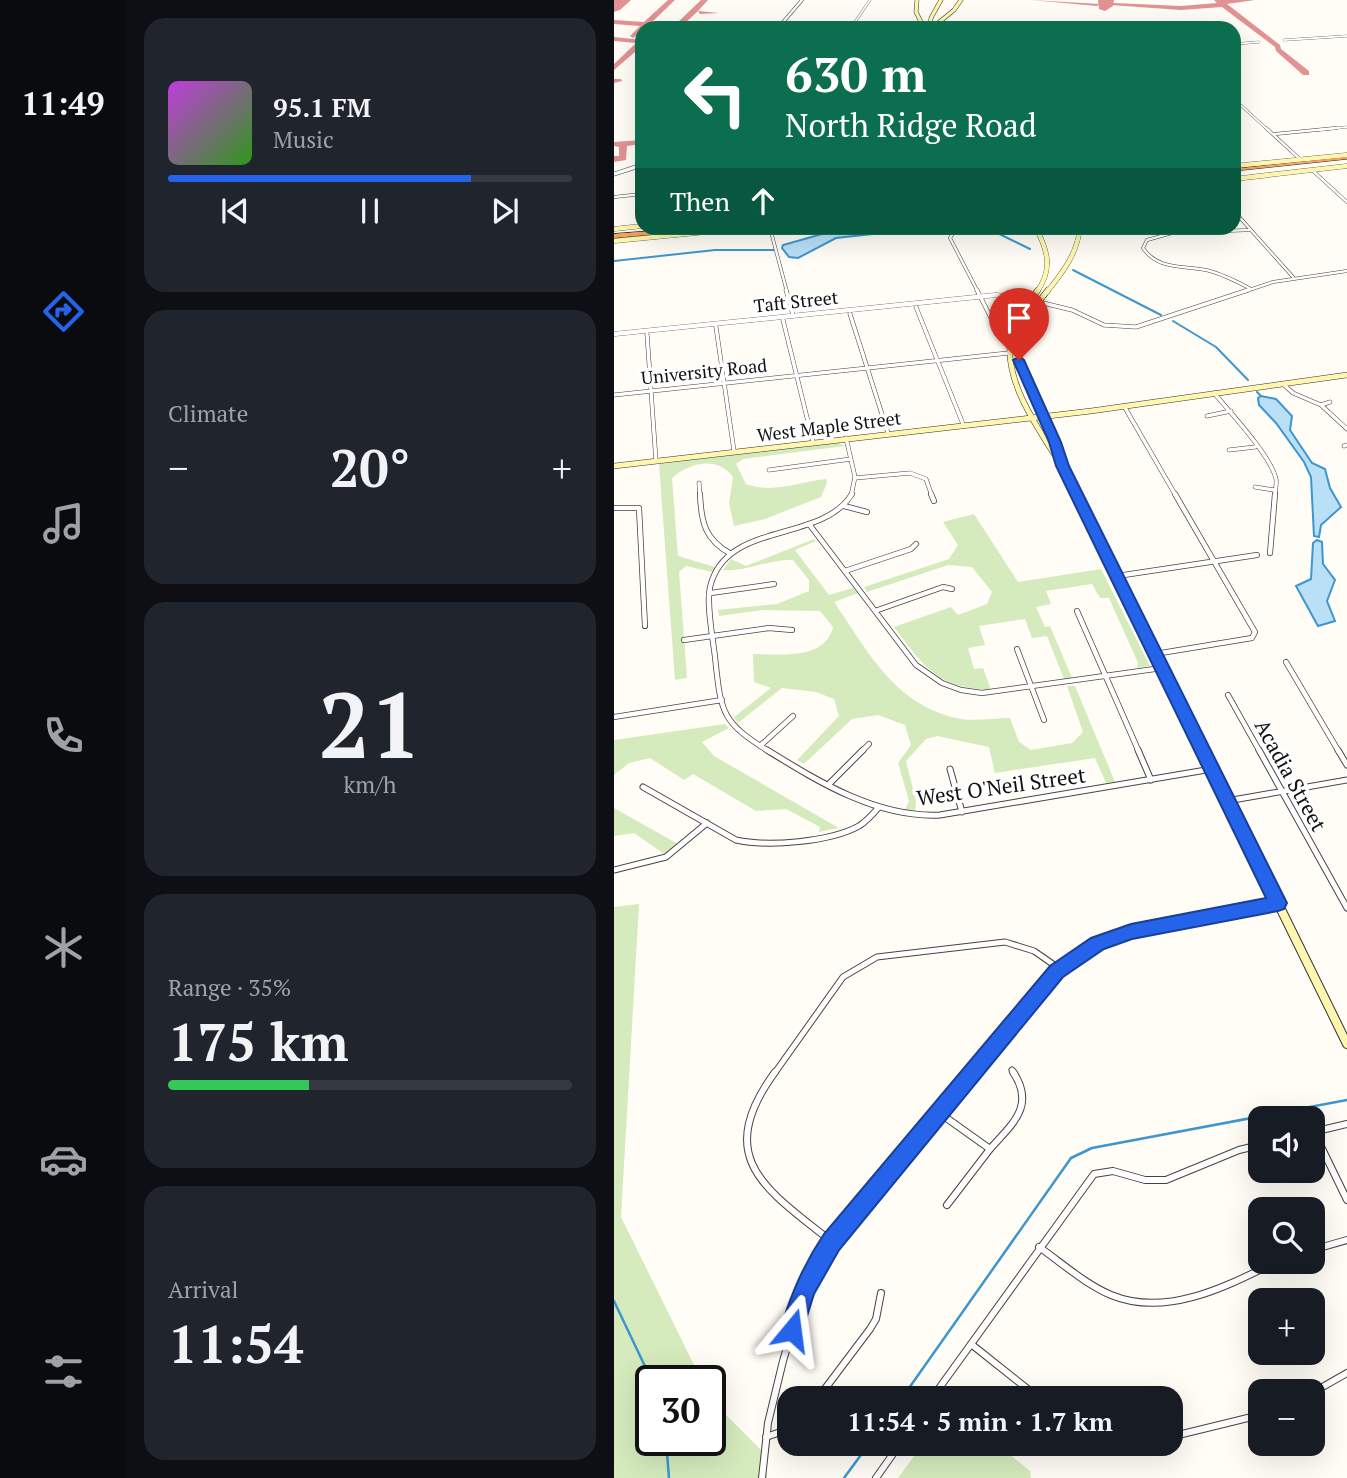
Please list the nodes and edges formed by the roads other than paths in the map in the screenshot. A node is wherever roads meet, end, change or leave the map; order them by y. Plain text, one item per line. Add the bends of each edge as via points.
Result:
1 (796, 0) edge
2 (802, 0) edge
3 (870, 0) edge
4 (917, 0) edge
5 (939, 0) edge
6 (960, 0) edge
7 (795, 7) junction
8 (784, 21) edge
9 (856, 21) edge
10 (923, 21) edge
11 (932, 21) edge
12 (939, 21) edge
13 (1347, 36) edge
14 (1284, 40) dead end
15 (1259, 42) dead end
16 (1241, 43) edge
17 (1241, 105) edge
18 (1347, 127) edge
19 (1274, 134) junction
20 (1347, 160) edge
21 (1301, 163) junction
22 (635, 167) edge
23 (1312, 170) junction
24 (1241, 171) edge
25 (1241, 171) edge
26 (1241, 171) edge
27 (1241, 172) edge
28 (614, 174) edge
29 (1347, 193) edge
30 (1338, 194) junction
31 (635, 195) edge
32 (614, 197) edge
33 (1347, 202) edge
34 (1241, 219) edge
35 (635, 228) edge
36 (1241, 230) edge
37 (1250, 230) junction
38 (635, 232) edge
39 (635, 233) edge
40 (635, 234) edge
41 (614, 235) edge
42 (772, 235) edge
43 (952, 235) edge
44 (1041, 235) edge
45 (1078, 235) edge
46 (1165, 235) edge
47 (1347, 271) edge
48 (1294, 277) junction
49 (1251, 289) junction
50 (980, 296) junction
51 (1032, 300) junction
52 (1039, 302) junction
53 (916, 307) dead end
54 (850, 314) dead end
55 (793, 315) junction
56 (783, 320) dead end
57 (995, 326) dead end
58 (716, 327) dead end
59 (614, 334) edge
60 (647, 334) dead end
61 (1010, 352) junction
62 (1018, 352) junction
63 (937, 359) junction
64 (867, 367) junction
65 (797, 375) junction
66 (1347, 375) edge
67 (724, 383) junction
68 (1283, 383) junction
69 (651, 391) junction
70 (1214, 392) junction
71 (614, 395) edge
72 (1330, 402) dead end
73 (1123, 404) junction
74 (1321, 405) junction
75 (1231, 411) junction
76 (1045, 414) junction
77 (1033, 415) junction
78 (1207, 416) dead end
79 (963, 424) junction
80 (1347, 429) edge
81 (888, 433) junction
82 (846, 438) junction
83 (813, 442) junction
84 (1256, 447) junction
85 (1229, 450) dead end
86 (734, 451) junction
87 (851, 459) junction
88 (656, 461) junction
89 (614, 466) edge
90 (1062, 466) junction
91 (920, 468) dead end
92 (769, 470) dead end
93 (915, 474) junction
94 (855, 478) junction
95 (699, 483) dead end
96 (1255, 488) dead end
97 (1274, 490) junction
98 (934, 500) dead end
99 (844, 506) junction
100 (614, 508) edge
101 (867, 512) dead end
102 (809, 524) junction
103 (916, 544) dead end
104 (1270, 553) dead end
105 (731, 554) junction
106 (1257, 555) dead end
107 (1214, 561) junction
108 (845, 571) junction
109 (1117, 576) junction
110 (774, 584) dead end
111 (952, 589) dead end
112 (711, 593) junction
113 (875, 611) junction
114 (1077, 611) dead end
115 (645, 626) dead end
116 (792, 630) dead end
117 (714, 635) junction
118 (684, 640) dead end
119 (1017, 649) dead end
120 (1155, 654) junction
121 (1285, 662) dead end
122 (1162, 668) junction
123 (1106, 677) junction
124 (1032, 688) junction
125 (1228, 695) dead end
126 (722, 700) junction
127 (793, 716) dead end
128 (614, 717) edge
129 (1044, 720) dead end
130 (869, 744) dead end
131 (760, 747) junction
132 (1347, 765) edge
133 (950, 769) dead end
134 (1212, 769) junction
135 (1151, 780) junction
136 (1347, 780) edge
137 (830, 783) junction
138 (643, 788) dead end
139 (1283, 791) junction
140 (1227, 801) junction
141 (879, 807) junction
142 (962, 812) junction
143 (707, 823) junction
144 (614, 870) edge
145 (1278, 903) junction
146 (1347, 908) edge
147 (1060, 969) junction
148 (1342, 1025) edge
149 (1347, 1044) edge
150 (1012, 1070) dead end
151 (938, 1112) junction
152 (1347, 1124) edge
153 (1325, 1129) edge
154 (1248, 1148) edge
155 (990, 1149) junction
156 (1325, 1156) edge
157 (1347, 1200) edge
158 (947, 1205) dead end
159 (1347, 1241) edge
160 (832, 1242) junction
161 (1039, 1247) junction
162 (1325, 1247) edge
163 (1251, 1274) edge
164 (881, 1293) dead end
165 (971, 1343) junction
166 (1347, 1373) edge
167 (827, 1386) edge
168 (941, 1386) edge
169 (1024, 1386) edge
170 (1325, 1386) edge
171 (1248, 1418) edge
172 (777, 1433) edge
173 (1183, 1434) edge
174 (766, 1437) junction
175 (891, 1456) edge
176 (762, 1478) edge
177 (875, 1478) edge

1 - 7 street
2 - 7 street
3 - 9 street
4 - 10 main road via 916,12
5 - 11 main road
6 - 12 main road
7 - 8 street
13 - 14 street
15 - 16 street
17 - 19 street
18 - 19 street
19 - 21 street
20 - 21 highway
20 - 23 main road
20 - 26 highway
21 - 24 highway
21 - 25 main road
22 - 28 street
23 - 27 main road
23 - 30 street
29 - 30 street
30 - 33 street
31 - 32 street
34 - 37 street
35 - 41 main road
36 - 37 street
37 - 48 street
38 - 41 highway
39 - 41 highway
40 - 41 main road
42 - 55 street
43 - 50 street
44 - 51 main road via 1050,266
45 - 52 main road via 1075,251
46 - 49 street via 1147,240 1143,248 1155,260 1218,273
47 - 48 street
48 - 49 street
49 - 52 street via 1125,328
50 - 51 street, Taft Street
50 - 55 street, Taft Street
50 - 57 street
51 - 52 street, Taft Street
51 - 61 main road via 1015,325
52 - 62 main road via 1024,323
53 - 63 street
54 - 64 street
55 - 59 street, Taft Street
56 - 65 street
58 - 67 street
60 - 69 street
61 - 62 street, University Road
61 - 63 street, University Road
61 - 77 main road via 1014,374
62 - 76 main road
63 - 64 street, University Road
63 - 79 street
64 - 65 street, University Road
64 - 81 street
65 - 67 street, University Road
65 - 83 street
66 - 68 main road, West Maple Street
67 - 69 street, University Road
67 - 86 street
68 - 70 main road, West Maple Street
68 - 74 street via 1293,393
69 - 71 street, University Road
69 - 88 street
70 - 73 main road, West Maple Street
70 - 75 street
72 - 74 street
73 - 76 main road, West Maple Street
73 - 107 street
74 - 80 street
75 - 78 street
75 - 84 street
76 - 77 main road, West Maple Street
76 - 90 main road
77 - 79 main road, West Maple Street
77 - 90 main road
79 - 81 main road, West Maple Street
81 - 82 main road, West Maple Street
82 - 83 main road, West Maple Street
82 - 87 street
83 - 86 main road, West Maple Street
84 - 85 street
84 - 97 street via 1271,468
86 - 88 main road, West Maple Street
87 - 92 street
87 - 94 street
88 - 89 main road, West Maple Street
90 - 109 main road
91 - 93 street
93 - 94 street
93 - 98 street via 926,479
94 - 99 street
95 - 105 street via 704,533
96 - 97 street
97 - 104 street
99 - 101 street
99 - 102 street
100 - 115 street via 639,508
102 - 105 street
102 - 108 street
103 - 108 street
105 - 112 street via 714,574
106 - 107 street
107 - 109 street
107 - 120 street via 1254,635
108 - 113 street
109 - 120 main road
110 - 112 street
111 - 113 street via 943,587
112 - 117 street
113 - 124 street via 916,665 941,683 984,694
114 - 123 street
116 - 117 street
117 - 118 street
117 - 126 street
119 - 124 street
120 - 122 main road
121 - 132 street
122 - 123 street
122 - 134 main road
123 - 124 street
123 - 135 street
124 - 129 street
125 - 139 street, Acadia Street
126 - 128 street
126 - 131 street, West O'Neil Street via 730,722
127 - 131 street
130 - 137 street
131 - 137 street, West O'Neil Street
133 - 142 street
134 - 135 street, West O'Neil Street
134 - 140 main road
135 - 142 street, West O'Neil Street
136 - 139 street
137 - 141 street, West O'Neil Street
138 - 143 street
139 - 140 street
139 - 146 street, Acadia Street
140 - 145 main road
141 - 142 street, West O'Neil Street via 925,816
141 - 143 street via 851,830 761,845 736,840
143 - 144 street via 661,861
145 - 147 street via 1131,932 1098,944
145 - 148 main road
147 - 151 street
147 - 160 street via 1017,944 989,942 891,953 843,977 762,1090 751,1110 745,1141 750,1164 761,1182
148 - 149 main road
150 - 155 street via 1024,1084 1026,1100
151 - 155 street
151 - 160 street
152 - 153 street
154 - 161 street via 1166,1180 1145,1181 1113,1171 1094,1174
155 - 158 street
156 - 157 street
159 - 162 street
160 - 174 street via 803,1292
161 - 163 street via 1112,1296 1141,1303 1226,1286
161 - 165 street
164 - 167 street via 876,1319
165 - 168 street
165 - 169 street
166 - 170 street
171 - 173 street
172 - 174 street
174 - 176 street
175 - 177 street

